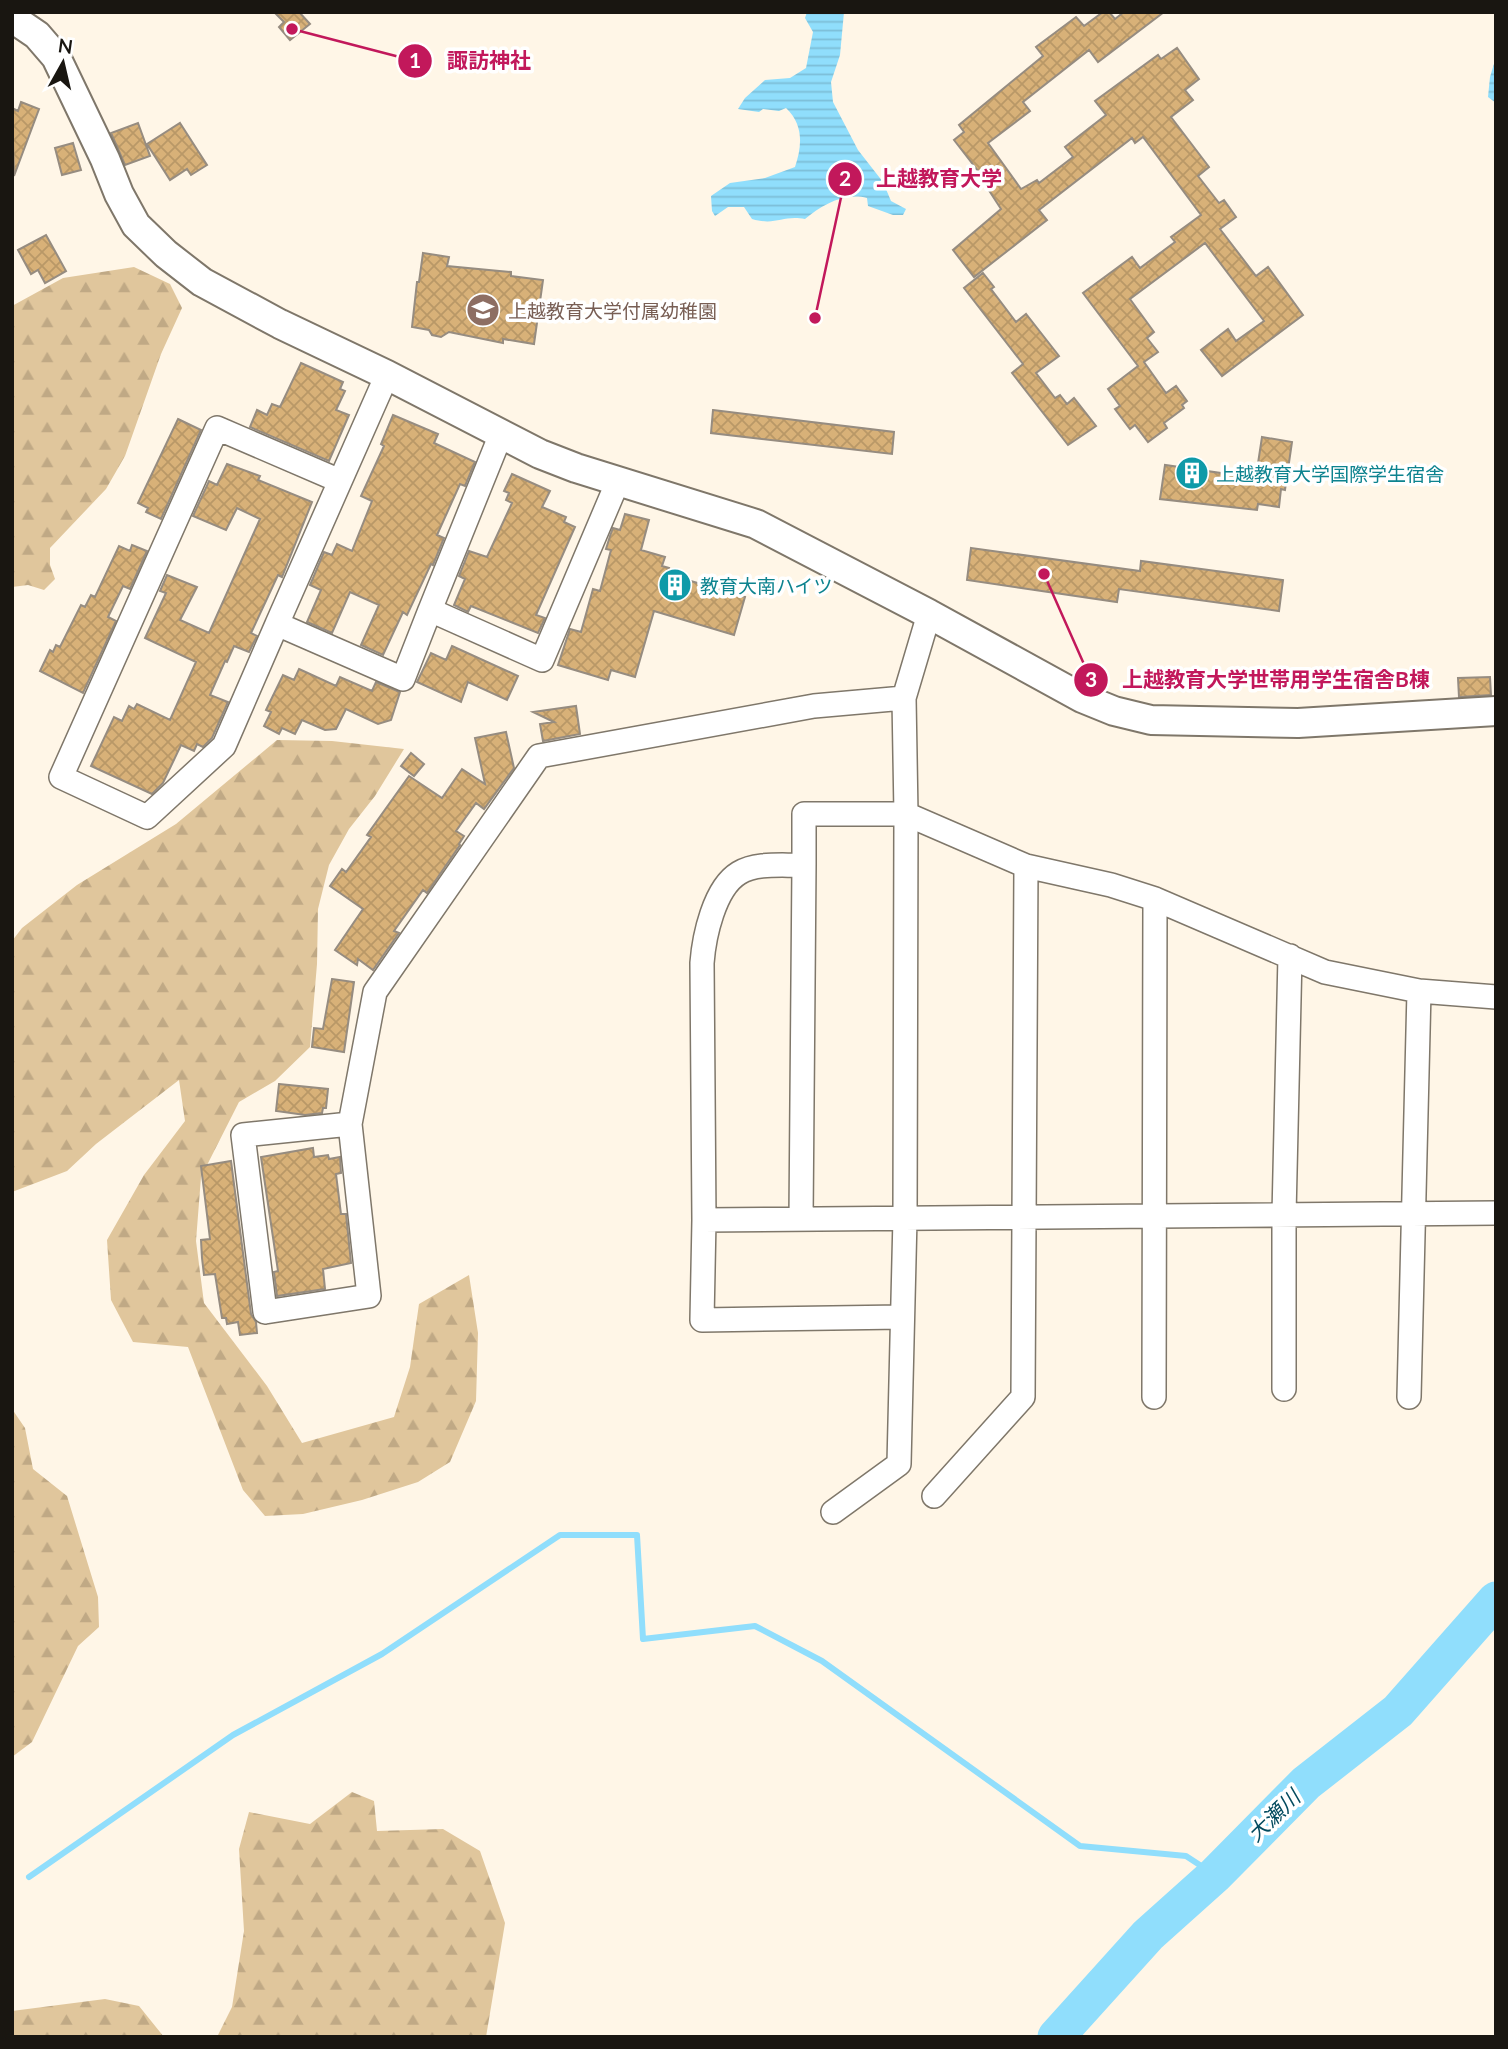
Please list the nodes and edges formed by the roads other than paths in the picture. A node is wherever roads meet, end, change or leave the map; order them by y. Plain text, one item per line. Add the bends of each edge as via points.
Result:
1 (12, 18) edge
2 (387, 375) junction
3 (501, 433) junction
4 (340, 481) junction
5 (618, 481) junction
6 (429, 611) junction
7 (929, 614) junction
8 (277, 624) junction
9 (904, 698) junction
10 (1496, 711) edge
11 (906, 814) junction
12 (804, 865) junction
13 (1026, 866) junction
14 (1155, 898) junction
15 (1290, 956) junction
16 (1419, 991) junction
17 (1496, 997) edge
18 (351, 1124) junction
19 (1496, 1213) edge
20 (1412, 1214) junction
21 (1284, 1215) junction
22 (1153, 1216) junction
23 (1025, 1217) junction
24 (905, 1218) junction
25 (801, 1219) junction
26 (704, 1220) junction
27 (902, 1317) junction
28 (1284, 1389) dead end
29 (1409, 1396) dead end
30 (1154, 1397) dead end
31 (934, 1496) dead end
32 (833, 1512) dead end

1 - 2 street via 37,35 55,57 136,225 166,254 202,282
2 - 3 street
2 - 4 street
3 - 5 street via 540,454
3 - 6 street
4 - 8 street
4 - 8 street via 217,428 61,777 147,817 224,746
5 - 6 street via 542,660
5 - 7 street via 756,524
6 - 8 street via 403,679
7 - 9 street
7 - 10 street via 1082,698 1151,720 1298,723
9 - 11 street
9 - 18 street via 814,706 539,756 375,992
11 - 12 street via 804,814
11 - 13 street
11 - 24 street
12 - 25 street
12 - 26 street via 757,866 738,873 726,885 704,938
13 - 14 street
13 - 23 street
14 - 15 street
14 - 22 street
15 - 16 street via 1325,972
15 - 21 street
16 - 17 street
16 - 20 street
18 - 18 street via 369,1297 265,1312 243,1135
19 - 20 street
20 - 21 street
20 - 29 street
21 - 22 street
21 - 28 street
22 - 23 street
22 - 30 street
23 - 24 street
23 - 31 street via 1023,1397
24 - 25 street
24 - 27 street
25 - 26 street
26 - 27 street via 702,1320
27 - 32 street via 899,1464

